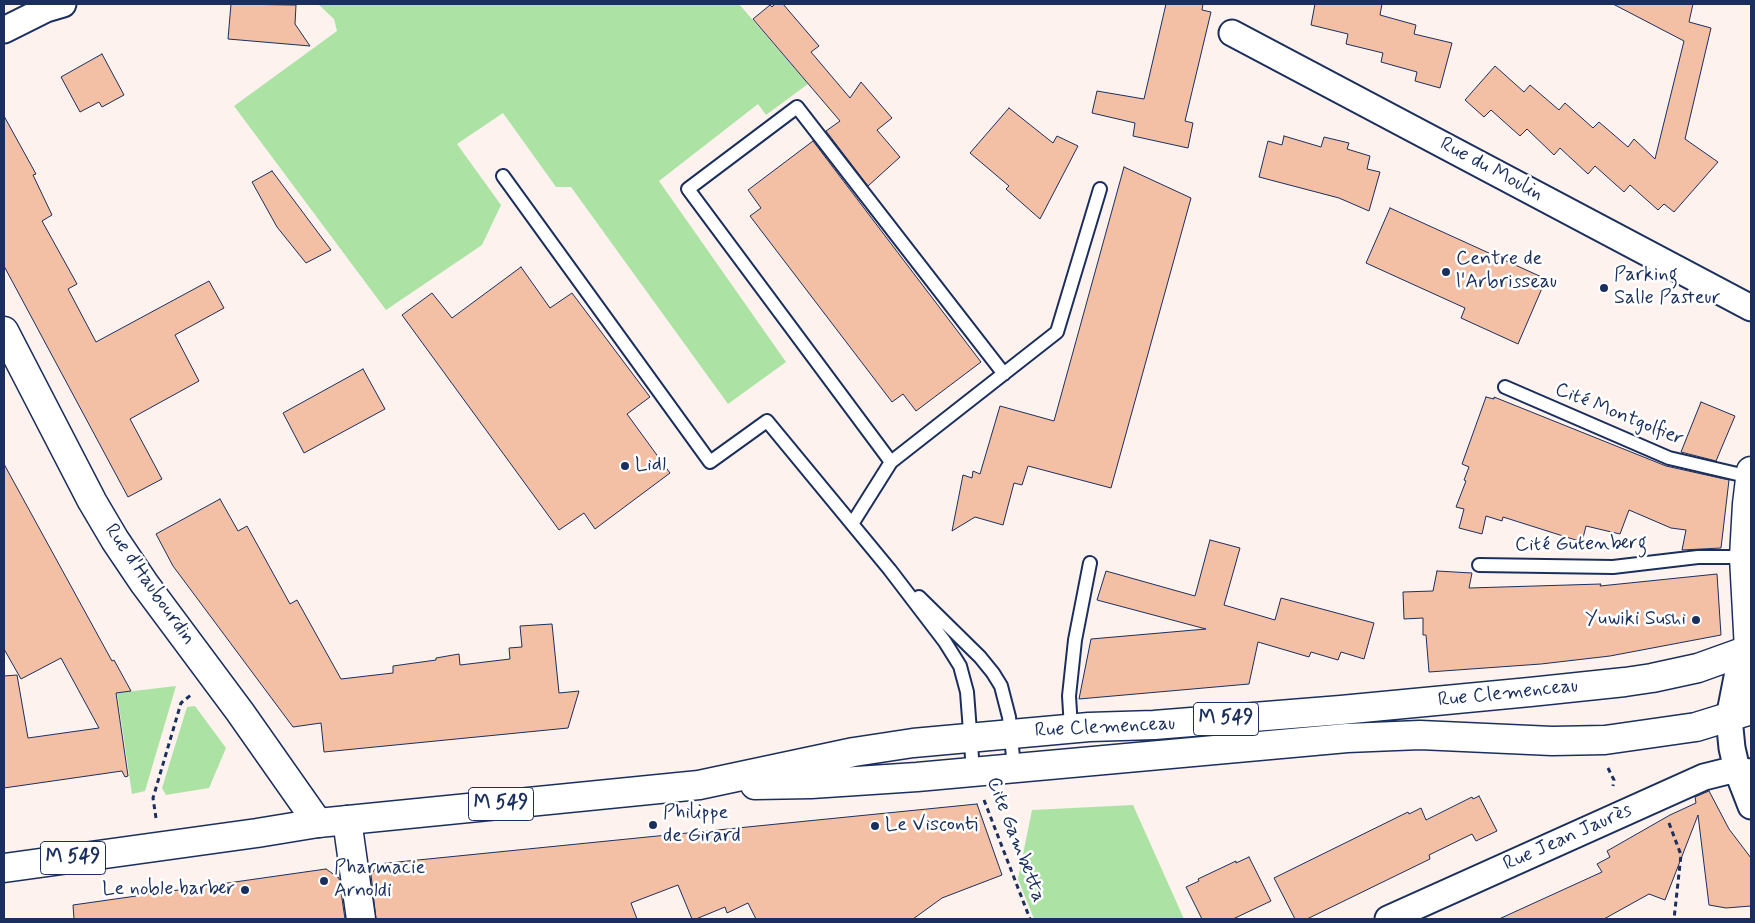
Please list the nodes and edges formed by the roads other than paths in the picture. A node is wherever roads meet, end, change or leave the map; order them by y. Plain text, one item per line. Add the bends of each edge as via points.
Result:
1 (63, 4) edge
2 (4, 30) edge
3 (1232, 33) dead end
4 (503, 176) dead end
5 (1100, 189) dead end
6 (1751, 308) edge
7 (4, 331) edge
8 (1004, 374) junction
9 (1505, 387) dead end
10 (891, 462) junction
11 (1751, 474) edge
12 (852, 524) junction
13 (1744, 557) junction
14 (1090, 563) dead end
15 (1478, 565) dead end
16 (890, 570) junction
17 (1750, 651) edge
18 (1751, 682) edge
19 (1740, 714) edge
20 (1071, 728) junction
21 (1010, 734) junction
22 (971, 738) junction
23 (1014, 767) junction
24 (973, 771) junction
25 (1744, 771) edge
26 (698, 785) junction
27 (1751, 806) edge
28 (347, 820) junction
29 (318, 823) junction
30 (4, 868) edge
31 (361, 919) edge
32 (1388, 919) edge

1 - 2 street
3 - 6 street, Rue du Moulin
4 - 12 lane via 710,462 767,421
5 - 8 lane via 1057,332
7 - 29 main road, Rue d'Haubourdin via 115,540
8 - 10 lane
8 - 10 lane via 797,107 688,189
9 - 11 lane, Cité Montgolfier via 1669,458
10 - 12 lane
11 - 13 main road
12 - 16 lane
13 - 15 lane, Cité Gutenberg via 1698,557 1613,567
13 - 17 main road
14 - 20 lane via 1075,640
16 - 21 lane via 994,673 1002,686
16 - 22 lane via 960,666 967,692
17 - 19 street via 1737,677
17 - 20 main road, Rue Clemenceau / M 549 via 1698,668 1606,684 1154,725
18 - 19 main road via 1740,694
19 - 23 main road, Rue Clemenceau / M 549 via 1677,730 1605,740 1451,735 1347,738
19 - 25 street via 1732,748
20 - 21 main road, Rue Clemenceau / M 549
21 - 22 main road, Rue Clemenceau / M 549
21 - 23 lane
22 - 24 lane
22 - 26 main road, Rue Clemenceau / M 549 via 854,752
23 - 24 main road, Rue Clemenceau / M 549
24 - 26 main road, Rue Clemenceau / M 549 via 811,784
25 - 27 street
25 - 32 street, Rue Jean Jaurès via 1713,774
26 - 28 main road, Rue Clemenceau / M 549
28 - 29 main road, Rue Clemenceau / M 549
28 - 31 main road
29 - 30 main road, M 549

